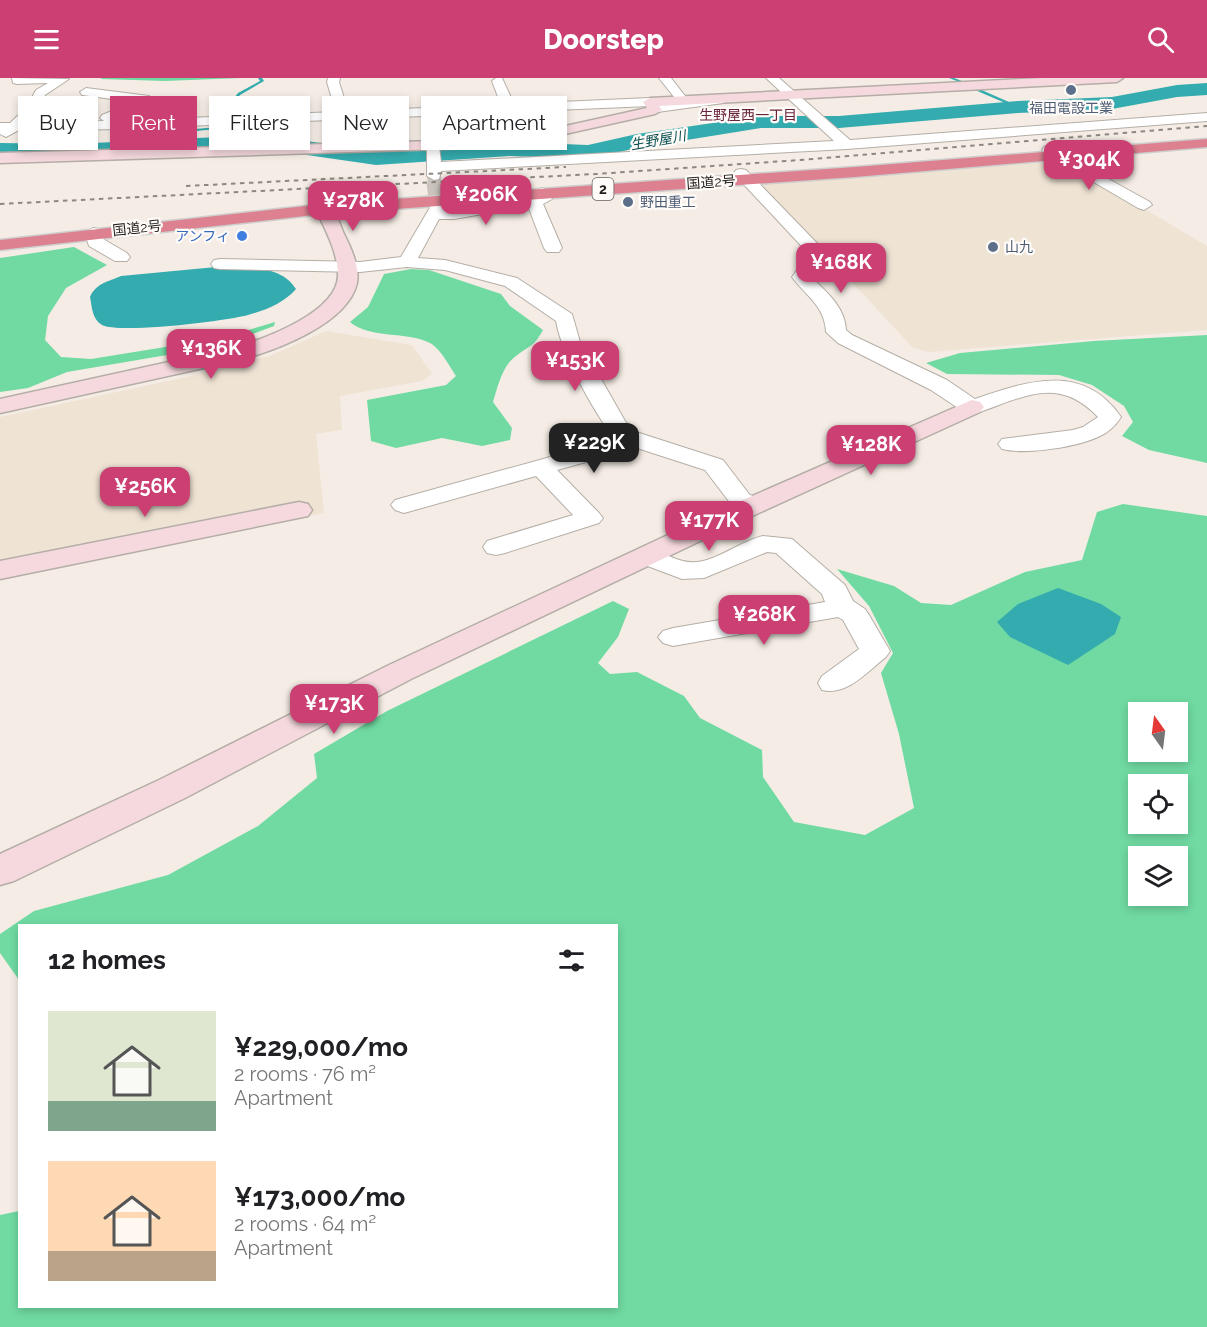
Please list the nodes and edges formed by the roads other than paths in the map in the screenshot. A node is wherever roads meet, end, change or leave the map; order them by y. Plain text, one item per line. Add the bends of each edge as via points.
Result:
1 (334, 78) edge
2 (665, 78) edge
3 (772, 78) edge
4 (990, 78) edge
5 (1117, 78) edge
6 (19, 79) edge
7 (498, 81) dead end
8 (0, 82) edge
9 (1003, 85) junction
10 (0, 86) edge
11 (640, 87) dead end
12 (86, 92) dead end
13 (337, 96) edge
14 (504, 96) edge
15 (791, 97) junction
16 (723, 99) junction
17 (683, 101) junction
18 (653, 106) junction
19 (567, 107) edge
20 (322, 116) edge
21 (1207, 117) edge
22 (98, 126) joint
23 (7, 127) edge
24 (1207, 136) edge
25 (0, 137) edge
26 (1207, 143) edge
27 (847, 145) junction
28 (431, 150) tunnel mouth
29 (1056, 153) junction
30 (0, 158) edge
31 (434, 160) junction
32 (743, 176) junction
33 (538, 197) junction
34 (322, 205) junction
35 (1144, 205) dead end
36 (93, 233) junction
37 (0, 237) edge
38 (0, 244) edge
39 (554, 249) dead end
40 (121, 257) dead end
41 (407, 262) junction
42 (220, 264) dead end
43 (345, 267) junction
44 (0, 406) edge
45 (972, 407) junction
46 (635, 441) junction
47 (1010, 444) dead end
48 (542, 468) junction
49 (404, 505) dead end
50 (752, 506) junction
51 (299, 510) dead end
52 (496, 547) dead end
53 (647, 556) junction
54 (0, 570) edge
55 (840, 606) junction
56 (673, 637) dead end
57 (833, 683) dead end
58 (0, 871) edge

1 - 13 street
2 - 17 street
3 - 15 street
4 - 9 street
5 - 9 street
6 - 8 street
6 - 10 street
6 - 23 street via 63,79 40,93 33,109
7 - 14 street
9 - 15 street
11 - 18 street
12 - 22 street via 149,100 110,115
15 - 16 street
15 - 27 street
16 - 17 street
16 - 18 street
17 - 18 street
18 - 19 street
18 - 31 street
20 - 22 street
21 - 27 street
23 - 25 street
24 - 29 highway, 国道2号 / 2
26 - 29 highway, 国道2号 / 2
27 - 31 street via 650,158
28 - 31 street
29 - 32 highway, 国道2号 / 2
29 - 35 street
30 - 31 street via 341,149
32 - 33 highway, 国道2号 / 2
32 - 34 highway, 国道2号 / 2
32 - 45 street via 833,269 801,277 833,313 836,332 939,385
33 - 34 highway, 国道2号 / 2
33 - 39 street
33 - 41 street via 454,214 436,211
34 - 36 highway, 国道2号 / 2
34 - 37 highway, 国道2号 / 2 via 184,214
34 - 43 street
36 - 38 highway, 国道2号 / 2
36 - 40 street via 95,242
41 - 43 street
41 - 46 street via 445,266 511,282 565,318 570,342 615,424
42 - 43 street
43 - 44 street via 348,282 324,313 258,347
45 - 47 street via 1020,392 1065,386 1081,390 1110,417 1105,425 1083,436
45 - 50 street
46 - 48 street
46 - 50 street via 714,465 740,499
48 - 49 street
48 - 52 street via 590,518
50 - 53 street
51 - 54 street
53 - 55 street via 682,571 704,570 763,544 783,545 835,591
53 - 58 street via 400,672 172,789
55 - 56 street via 830,611
55 - 57 street via 855,615 875,651

